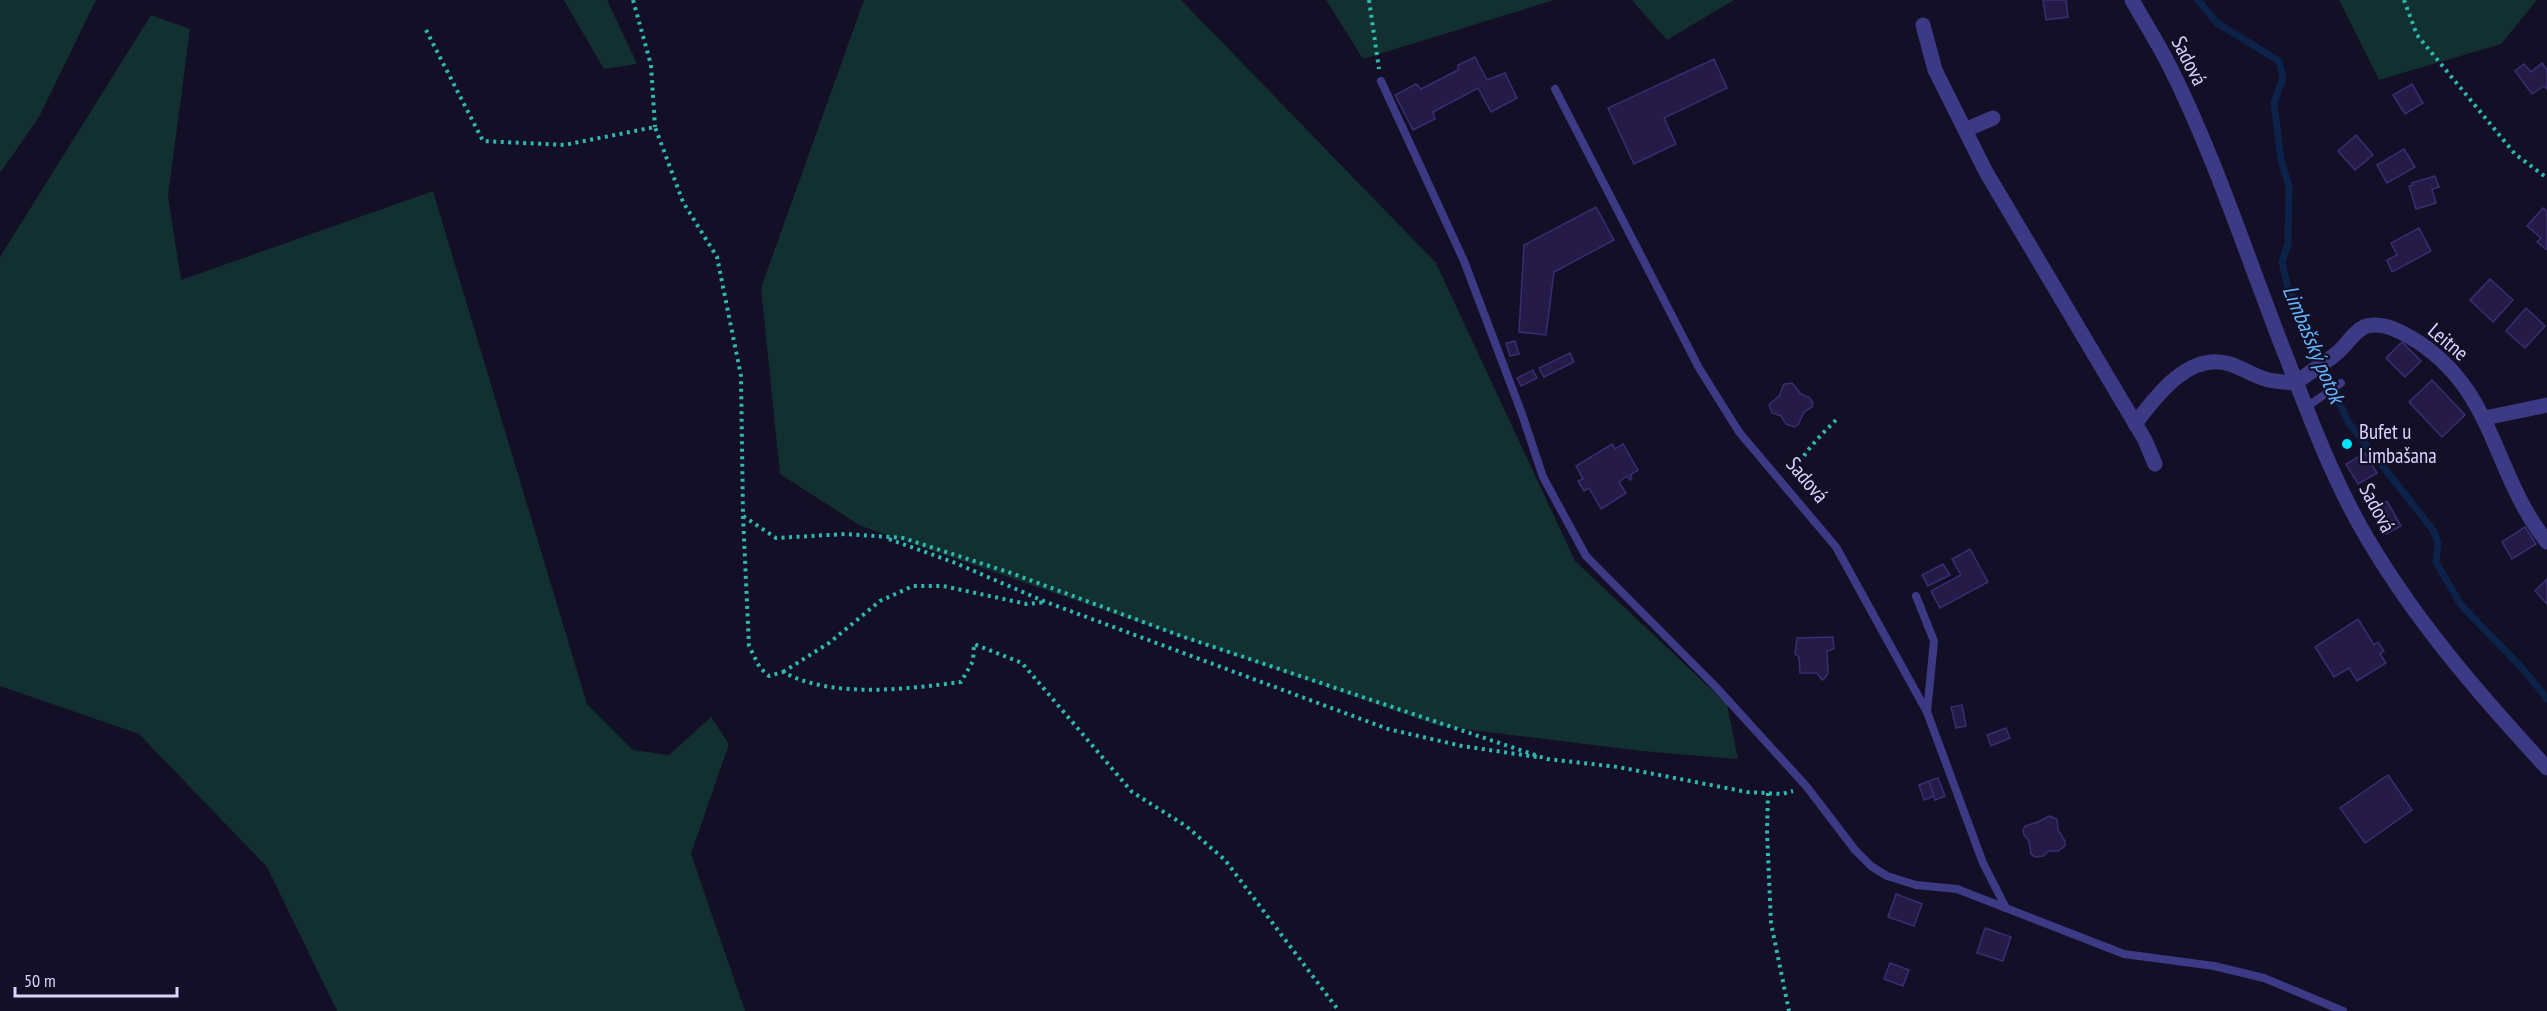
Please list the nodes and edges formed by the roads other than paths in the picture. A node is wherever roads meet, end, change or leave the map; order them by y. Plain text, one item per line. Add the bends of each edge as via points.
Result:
1 (2132, 0) edge
2 (1923, 25) dead end
3 (1381, 81) road end
4 (1555, 89) dead end
5 (1992, 118) dead end
6 (1965, 130) junction
7 (2296, 382) junction
8 (2338, 385) dead end
9 (2547, 405) edge
10 (2306, 408) junction
11 (2485, 418) junction
12 (2135, 424) junction
13 (2155, 464) dead end
14 (2547, 542) edge
15 (1916, 596) dead end
16 (1927, 712) junction
17 (2547, 768) edge
18 (2006, 908) junction
19 (2343, 1011) edge

1 - 7 street, Sadová via 2168,63 2199,131
2 - 6 street via 1935,70
3 - 18 lane via 1464,261 1543,477 1586,556 1715,686 1807,787 1870,866 1916,885 1957,890
4 - 16 lane, Sadová via 1699,368 1739,432 1836,547
5 - 6 street
6 - 12 street
7 - 10 street, Sadová
7 - 11 street, Leitne via 2356,332 2381,325 2429,348 2464,384
7 - 12 street via 2267,380 2228,363 2206,362 2182,373 2163,389
8 - 10 lane
9 - 11 street
10 - 17 street, Sadová via 2359,523 2397,585 2475,689
11 - 14 street, Leitne via 2520,500
12 - 13 street
15 - 16 lane via 1934,641
16 - 18 lane, Sadová via 1983,863
18 - 19 lane via 2124,954 2214,966 2264,978

